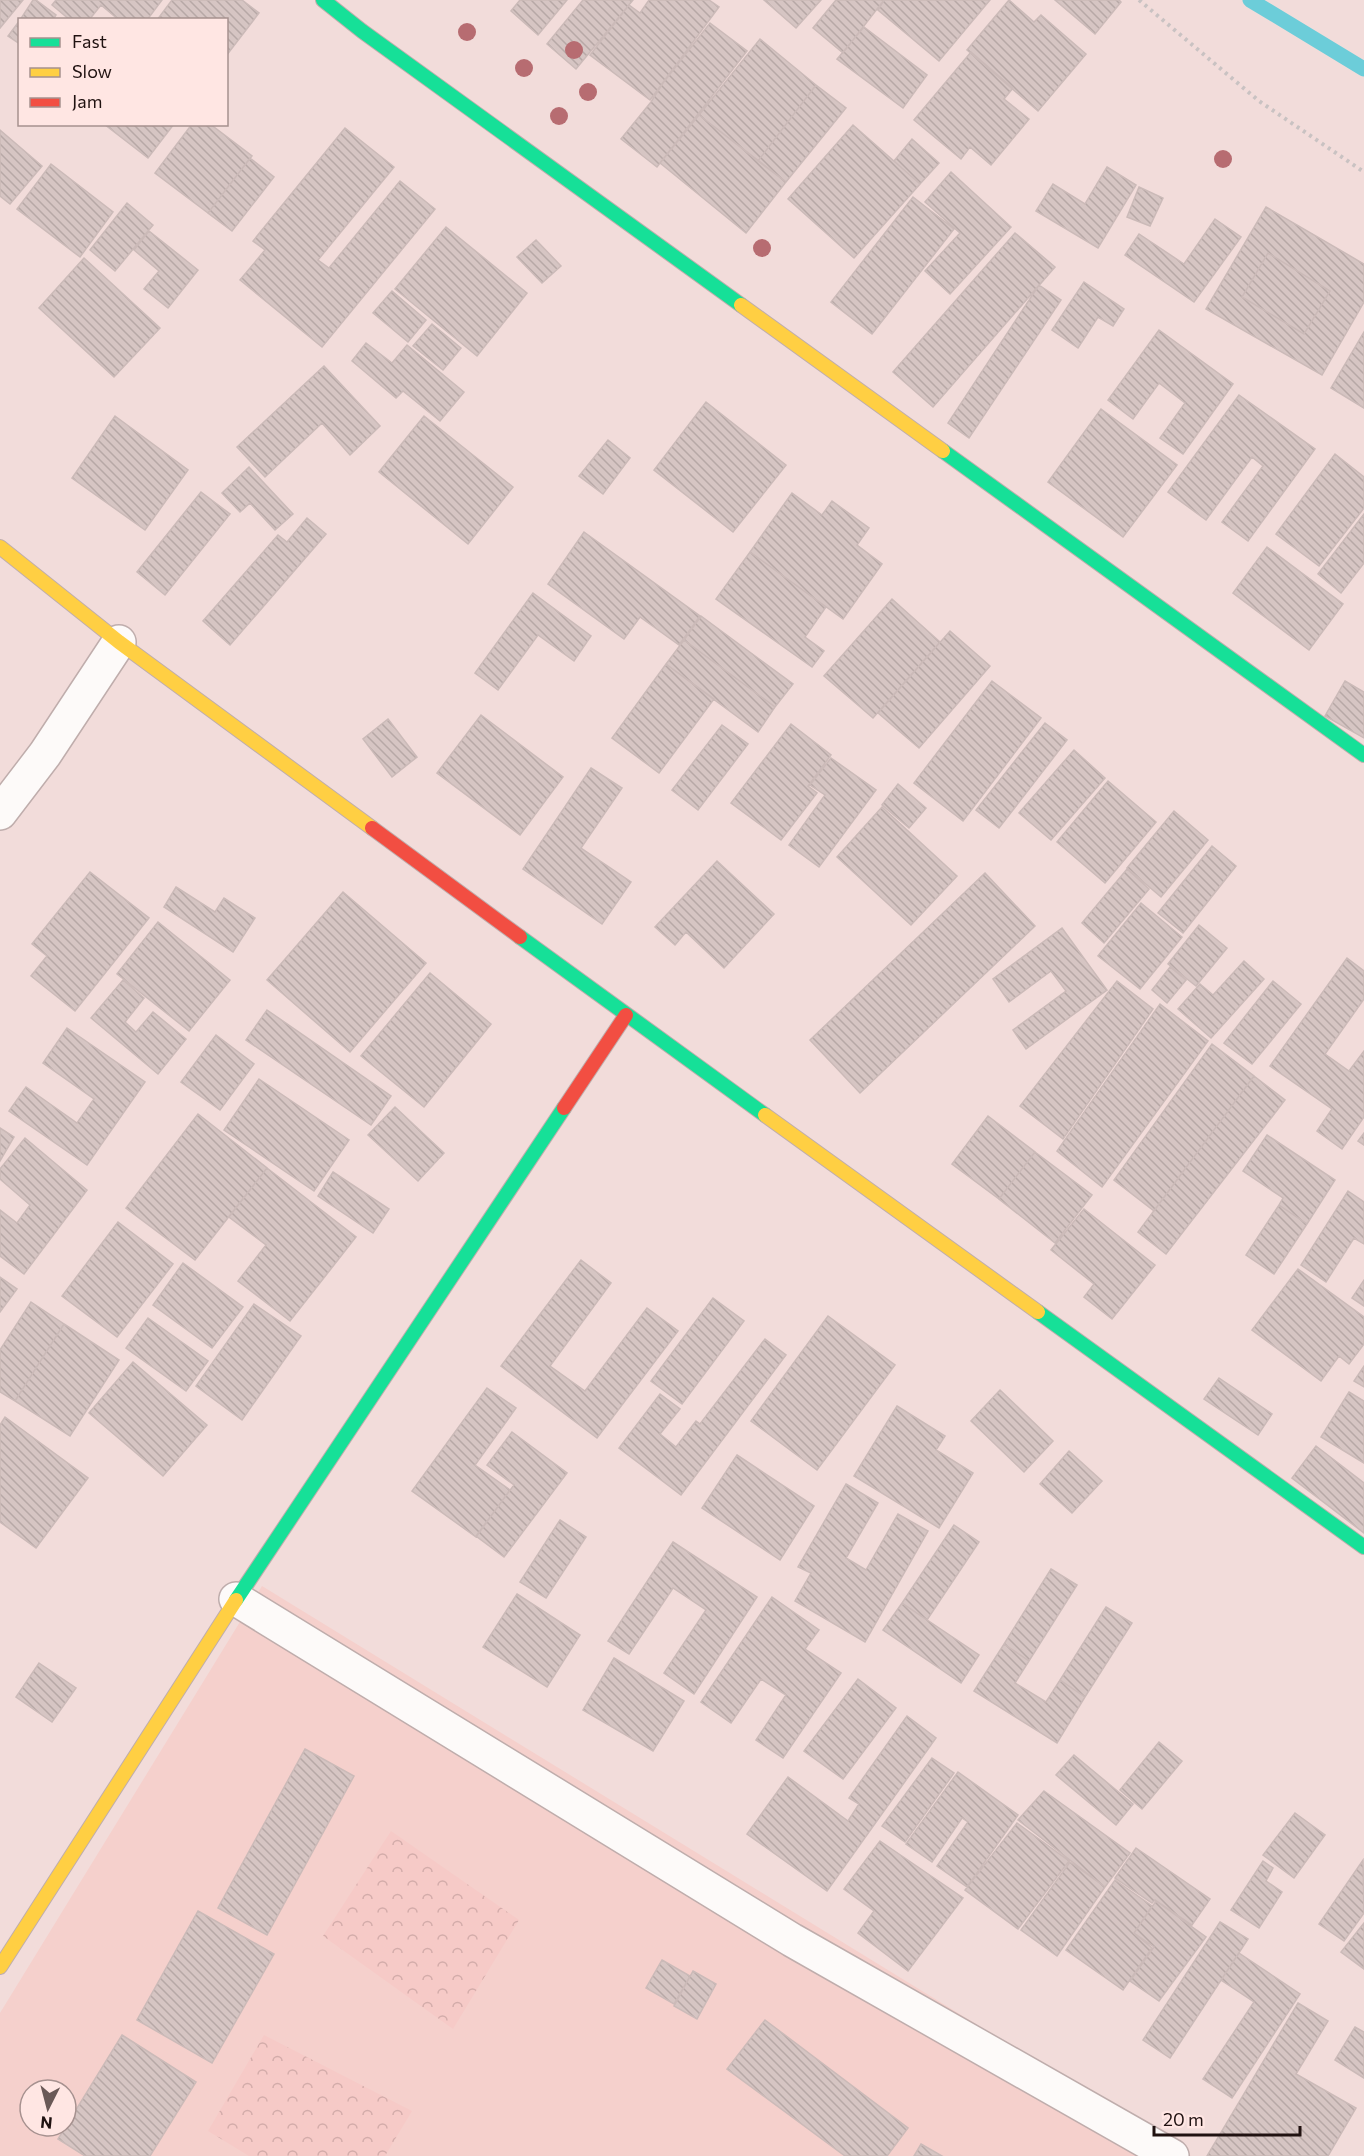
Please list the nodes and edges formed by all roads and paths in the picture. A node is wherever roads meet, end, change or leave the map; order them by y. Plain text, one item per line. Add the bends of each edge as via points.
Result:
1 (323, 0) edge
2 (1139, 0) edge
3 (1364, 172) edge
4 (0, 547) edge
5 (119, 642) junction
6 (1364, 755) edge
7 (0, 813) edge
8 (626, 1015) junction
9 (1364, 1547) edge
10 (236, 1599) junction
11 (0, 1967) edge
12 (1172, 2156) edge

1 - 6 street
2 - 3 path via 1259,100
4 - 5 street
5 - 7 street via 45,754
5 - 8 street
8 - 9 street
8 - 10 street
10 - 11 street
10 - 12 street via 792,1940

